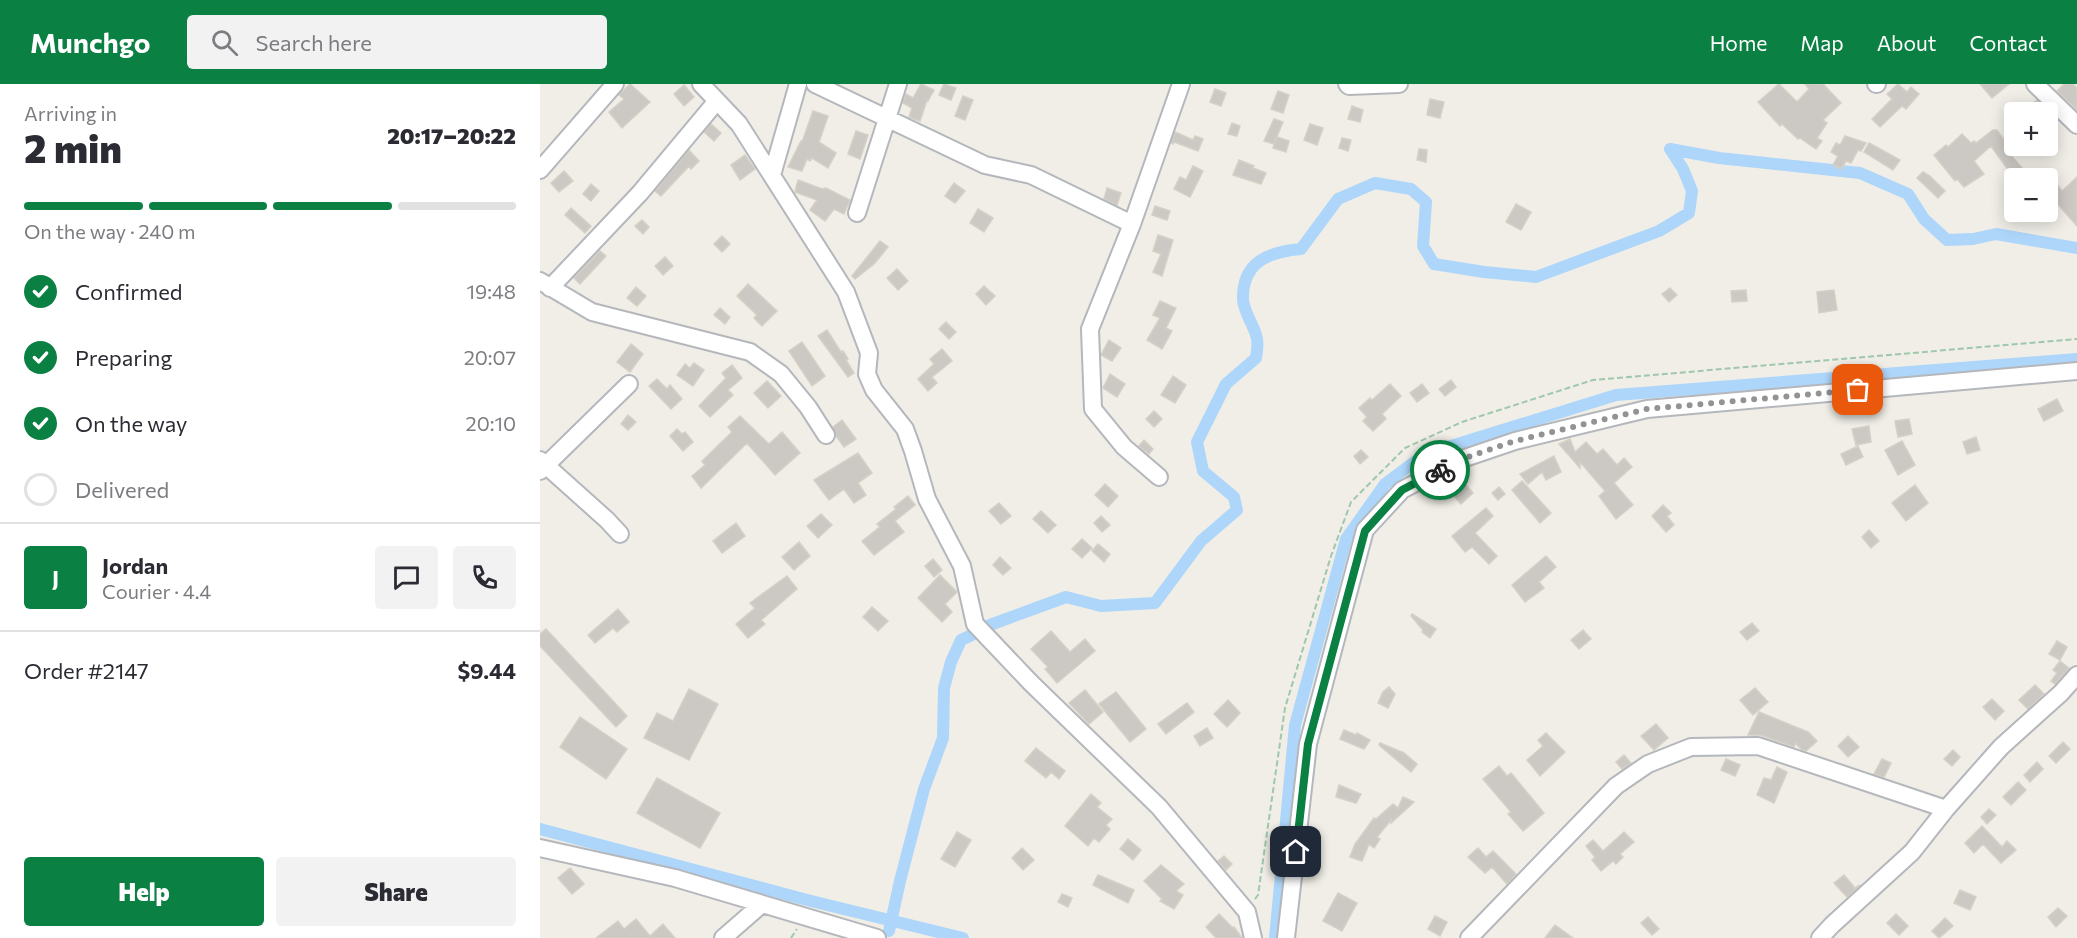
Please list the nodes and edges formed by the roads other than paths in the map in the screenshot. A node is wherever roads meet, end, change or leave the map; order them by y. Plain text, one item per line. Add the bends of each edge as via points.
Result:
1 (615, 84) edge
2 (701, 84) edge
3 (798, 84) edge
4 (815, 84) edge
5 (898, 84) edge
6 (1181, 84) edge
7 (1347, 84) edge
8 (1399, 84) edge
9 (2036, 84) edge
10 (716, 102) junction
11 (889, 118) junction
12 (2077, 125) edge
13 (540, 170) edge
14 (772, 175) junction
15 (857, 213) dead end
16 (1132, 224) junction
17 (545, 285) edge
18 (2077, 371) edge
19 (629, 384) dead end
20 (826, 435) dead end
21 (542, 466) edge
22 (1158, 477) dead end
23 (620, 534) dead end
24 (2077, 675) edge
25 (2069, 694) edge
26 (1946, 809) junction
27 (540, 848) edge
28 (762, 904) junction
29 (723, 938) edge
30 (877, 938) edge
31 (1253, 938) edge
32 (1287, 938) edge
33 (1469, 938) edge
34 (1820, 938) edge

1 - 13 street
2 - 10 street
3 - 14 street
4 - 11 street
5 - 11 street
6 - 16 street
7 - 8 street
9 - 12 street
10 - 14 street via 739,124
10 - 17 street via 640,193
11 - 15 street
11 - 16 street via 986,165 1031,175
14 - 31 street via 846,291 869,352 867,374 874,390 905,429 927,499 962,566 975,624 1160,807 1247,912
16 - 22 street via 1090,328 1093,409 1124,447
17 - 20 street via 592,312 750,352 781,374
18 - 32 street via 1647,409 1515,441 1459,460 1402,490 1365,531 1308,744
19 - 21 street
21 - 23 street
24 - 25 street
25 - 26 street via 2001,747
26 - 33 street via 1758,746 1691,747 1648,764 1616,786
26 - 34 street via 1912,852
27 - 28 street via 675,878
28 - 29 street
28 - 30 street

